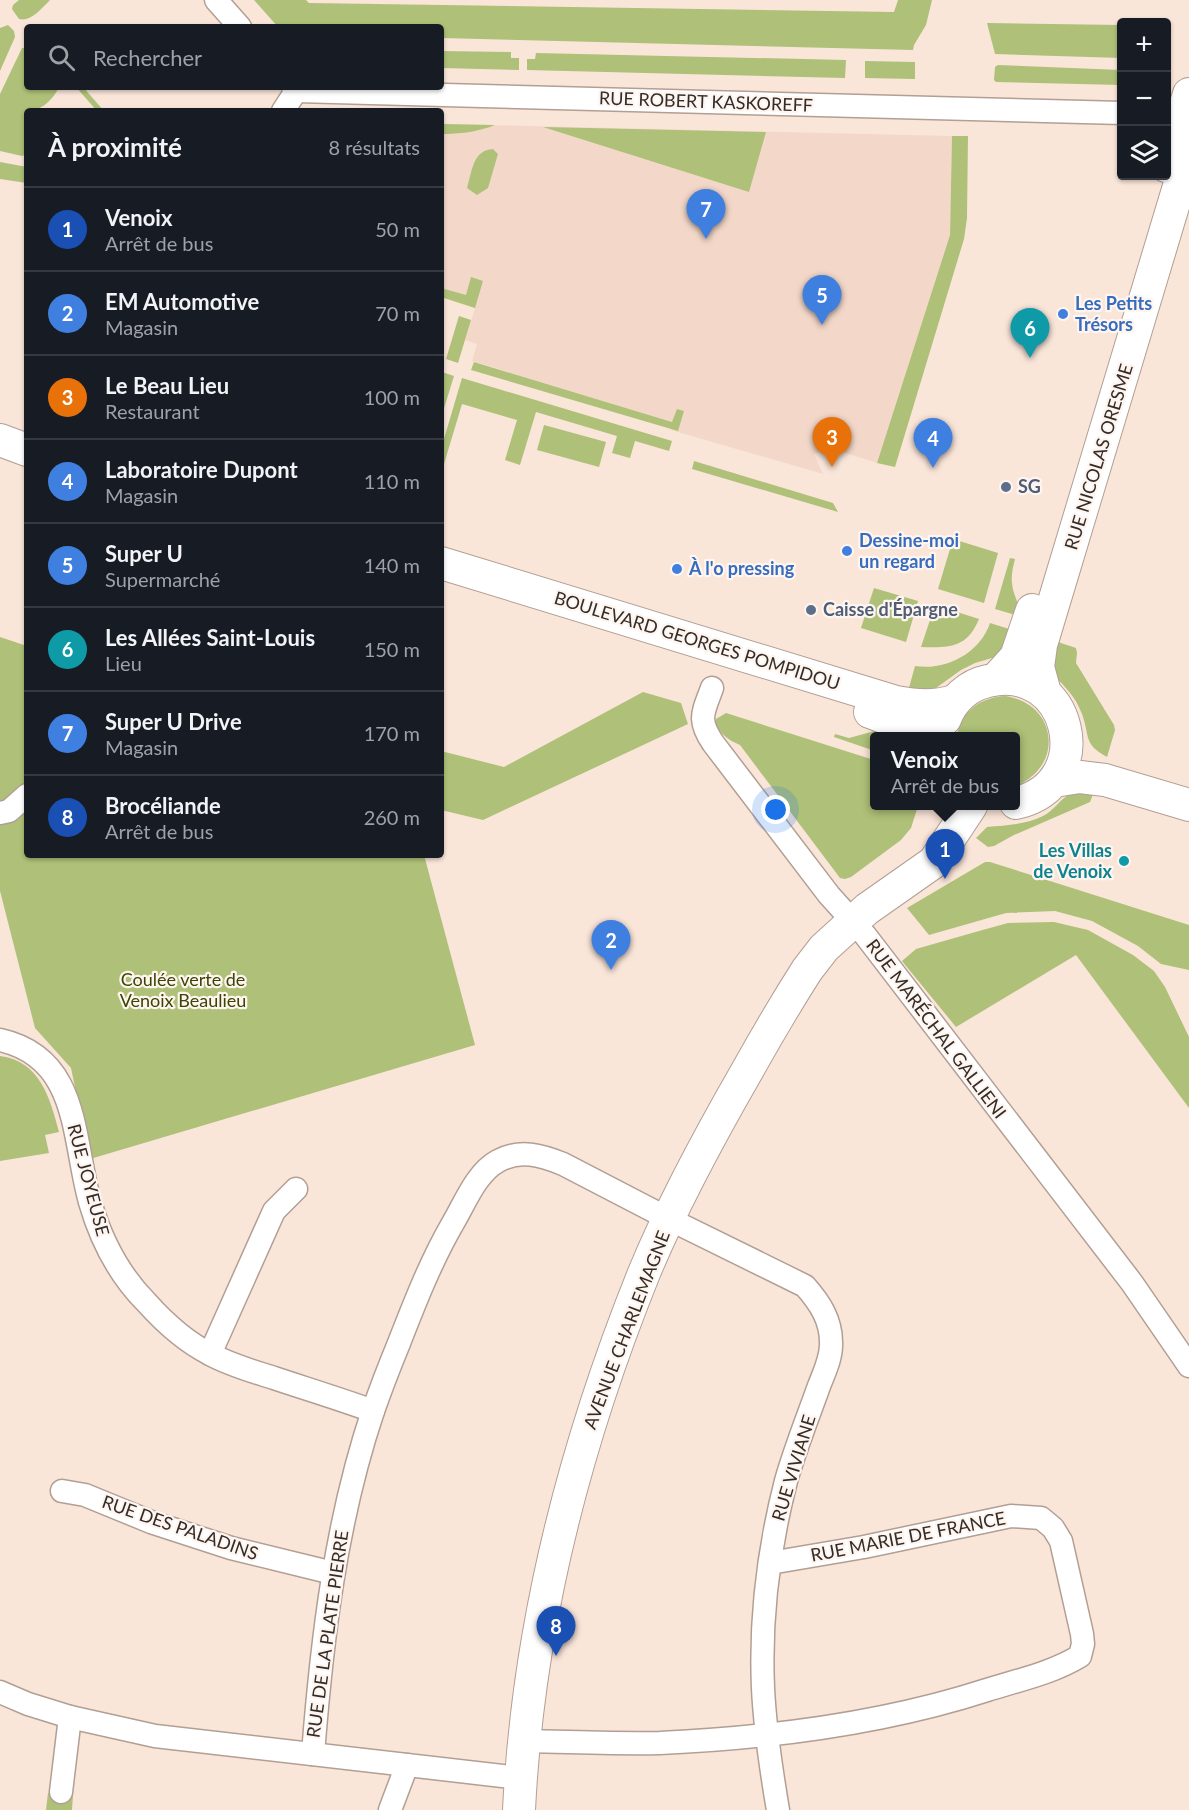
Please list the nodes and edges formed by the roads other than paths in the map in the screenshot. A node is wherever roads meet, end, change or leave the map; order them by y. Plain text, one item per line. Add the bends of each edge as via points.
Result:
1 (216, 0) edge
2 (237, 24) edge
3 (294, 90) edge
4 (330, 90) edge
5 (284, 108) edge
6 (1117, 112) edge
7 (1184, 123) edge
8 (1171, 156) edge
9 (1163, 180) edge
10 (0, 423) edge
11 (24, 432) edge
12 (0, 440) edge
13 (24, 449) edge
14 (444, 564) edge
15 (444, 583) edge
16 (997, 678) junction
17 (712, 688) dead end
18 (1045, 693) junction
19 (955, 701) junction
20 (922, 732) edge
21 (942, 732) edge
22 (1067, 733) junction
23 (1054, 781) junction
24 (1189, 790) edge
25 (24, 798) edge
26 (1020, 802) edge
27 (1189, 806) edge
28 (968, 810) edge
29 (0, 813) edge
30 (852, 921) junction
31 (0, 1040) edge
32 (296, 1190) dead end
33 (669, 1220) junction
34 (210, 1354) junction
35 (1189, 1366) edge
36 (373, 1411) junction
37 (62, 1491) dead end
38 (770, 1563) junction
39 (333, 1573) junction
40 (0, 1692) edge
41 (70, 1717) junction
42 (766, 1734) junction
43 (523, 1741) junction
44 (313, 1754) junction
45 (407, 1765) junction
46 (520, 1778) junction
47 (61, 1792) dead end
48 (390, 1810) edge
49 (519, 1810) edge
50 (777, 1810) edge

1 - 2 street
3 - 5 street
4 - 6 street, RUE ROBERT KASKOREFF
7 - 8 street, RUE NICOLAS ORESME
7 - 18 street, RUE NICOLAS ORESME via 1041,645 1038,667
9 - 16 street, RUE NICOLAS ORESME via 1028,626 1016,657
10 - 11 street
12 - 13 street
14 - 19 street, BOULEVARD GEORGES POMPIDOU via 896,702 923,706
15 - 20 street, BOULEVARD GEORGES POMPIDOU via 875,713
16 - 18 street via 1030,684
16 - 19 street via 974,686
17 - 30 street, RUE MARÉCHAL GALLIENI via 703,717 704,728
18 - 22 street via 1059,711
19 - 21 street
22 - 23 street via 1066,753
22 - 24 street via 1087,756
23 - 26 street
23 - 27 street via 1080,777 1105,780
25 - 29 street via 9,811
28 - 30 street, AVENUE CHARLEMAGNE via 934,862
30 - 33 street, AVENUE CHARLEMAGNE via 824,948 793,991 708,1138
30 - 35 street, RUE MARÉCHAL GALLIENI via 1132,1283
31 - 34 street, RUE JOYEUSE via 26,1047 38,1055 59,1081 76,1133 96,1222 123,1275 186,1340
32 - 34 street via 274,1211
33 - 36 street, RUE DE LA PLATE PIERRE via 546,1157 512,1155 487,1168 441,1244
33 - 38 street, RUE VIVIANE via 805,1286 820,1303 829,1325 827,1365 787,1478
33 - 43 street, AVENUE CHARLEMAGNE via 626,1320 583,1448 556,1550
34 - 36 street, RUE JOYEUSE
36 - 39 street, RUE DE LA PLATE PIERRE
37 - 39 street, RUE DES PALADINS via 85,1495 231,1548
38 - 42 street, RUE VIVIANE via 763,1686
38 - 42 street, RUE MARIE DE FRANCE via 1011,1516 1041,1518 1061,1541 1083,1644 1080,1656 1054,1669 923,1708 823,1728
39 - 44 street, RUE DE LA PLATE PIERRE
40 - 41 street
41 - 44 street via 154,1736
41 - 47 street
42 - 43 street via 659,1743
42 - 50 street, RUE VIVIANE
43 - 46 street, AVENUE CHARLEMAGNE
44 - 45 street
45 - 46 street
45 - 48 street
46 - 49 street, AVENUE CHARLEMAGNE

